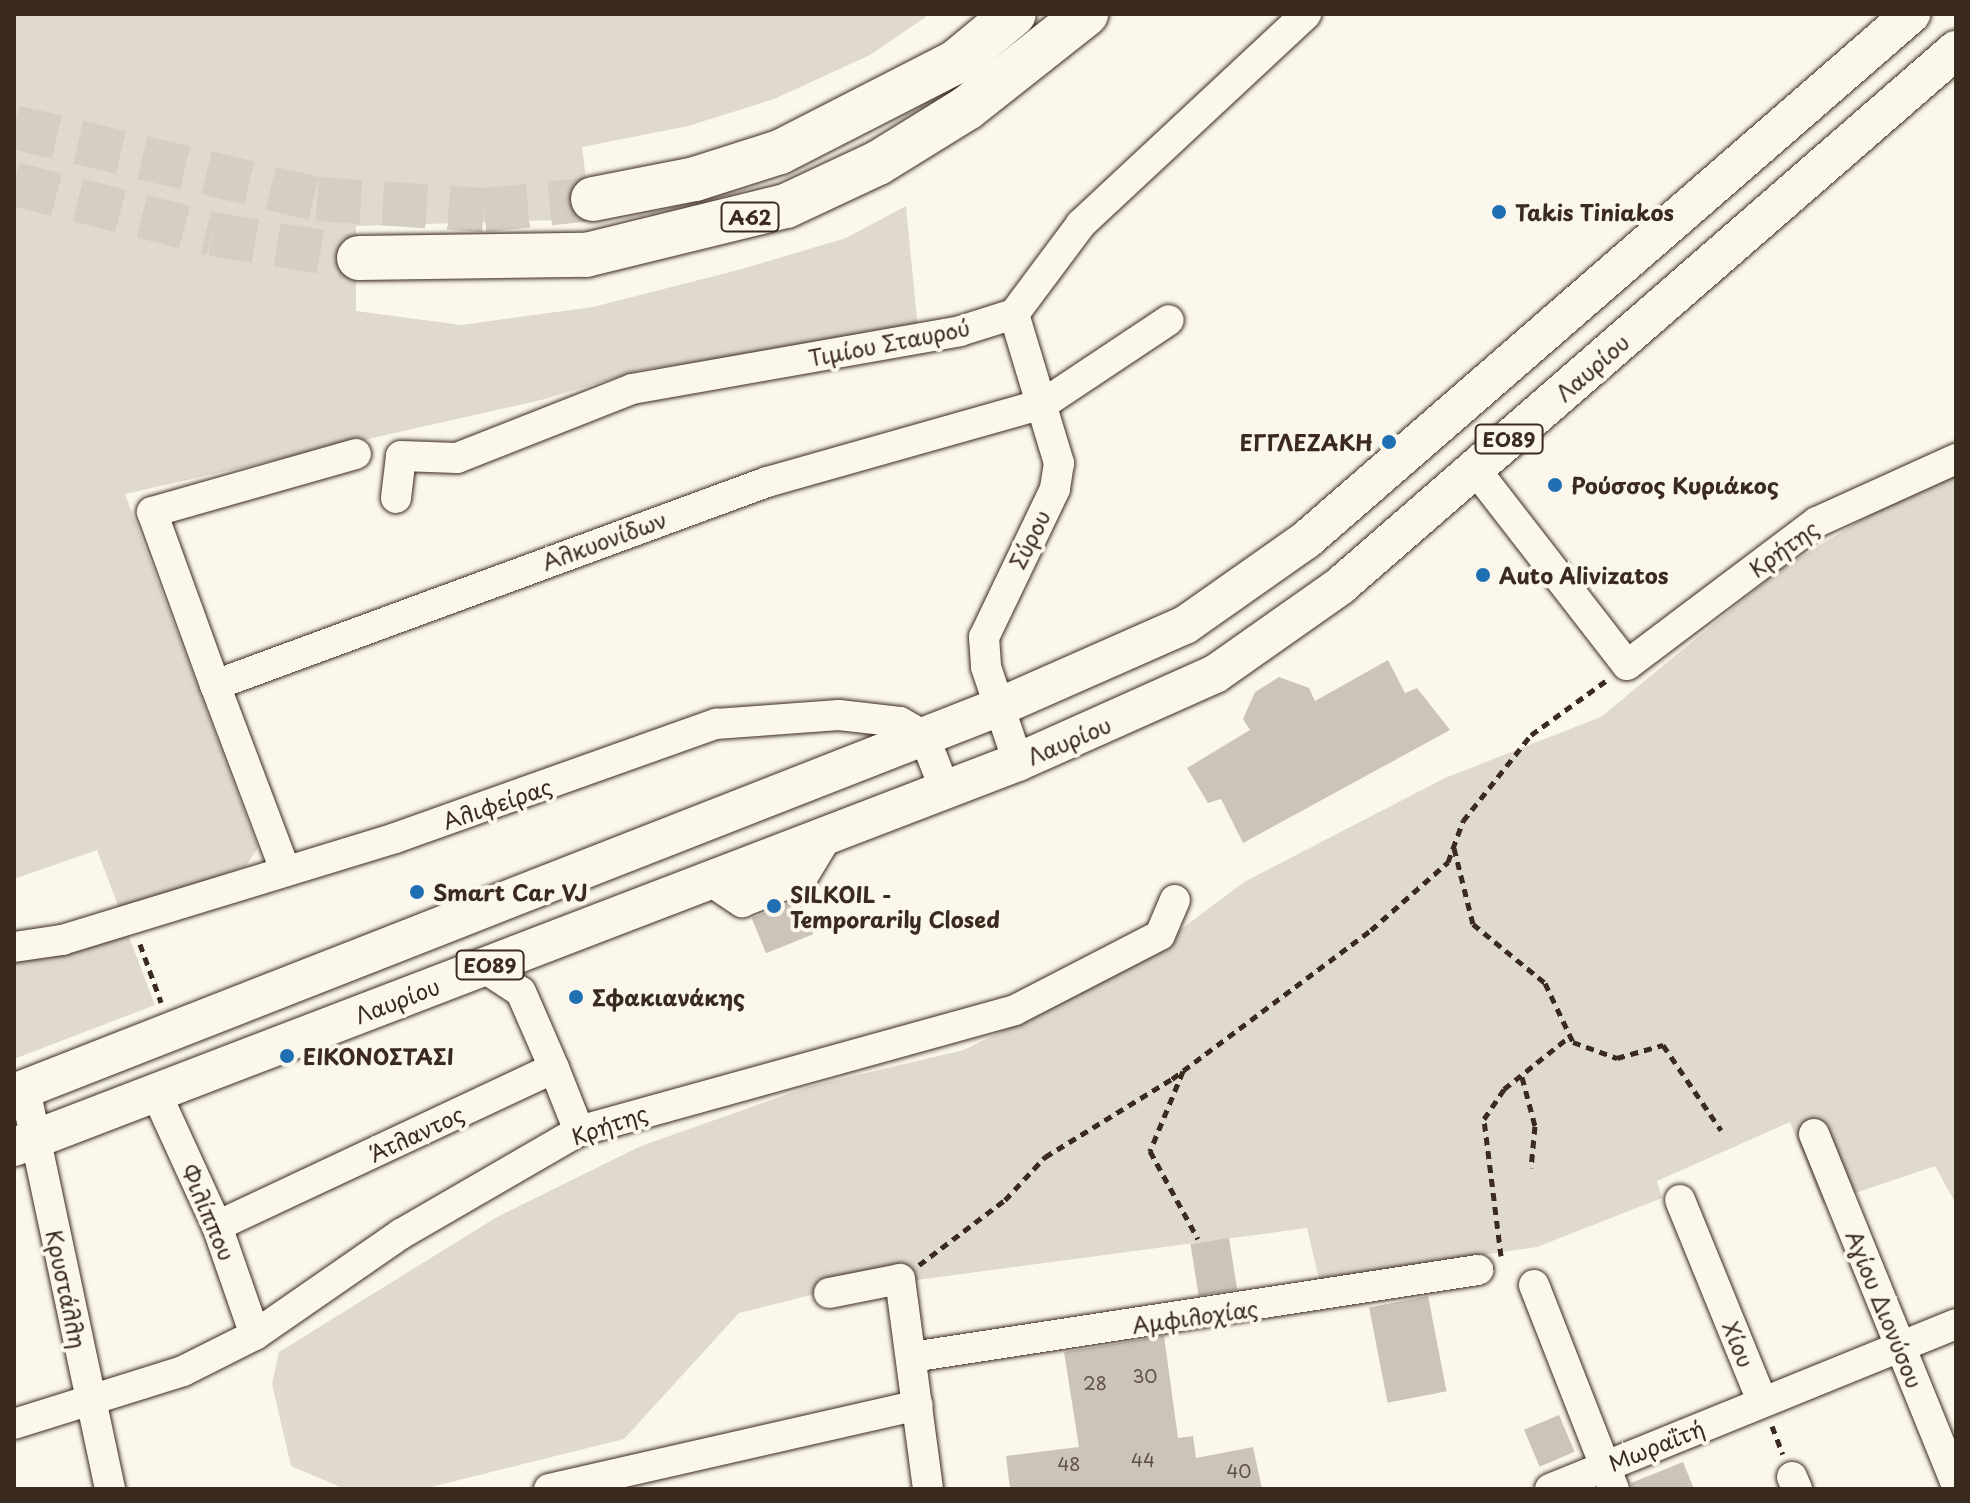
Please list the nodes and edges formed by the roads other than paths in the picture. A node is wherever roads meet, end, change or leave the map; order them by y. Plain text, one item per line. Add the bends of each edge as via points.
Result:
1 (1014, 14) edge
2 (1086, 14) edge
3 (1306, 14) edge
4 (1911, 14) edge
5 (1956, 50) edge
6 (593, 199) tunnel mouth
7 (359, 258) tunnel mouth
8 (1014, 314) junction
9 (1169, 320) dead end
10 (1043, 404) junction
11 (356, 454) dead end
12 (1956, 459) edge
13 (1475, 469) junction
14 (396, 498) dead end
15 (215, 685) junction
16 (999, 707) junction
17 (924, 736) junction
18 (1018, 762) junction
19 (945, 790) junction
20 (285, 870) junction
21 (1175, 900) dead end
22 (14, 947) edge
23 (483, 967) junction
24 (554, 1068) junction
25 (19, 1091) edge
26 (156, 1093) junction
27 (579, 1131) junction
28 (1814, 1134) dead end
29 (24, 1143) edge
30 (1680, 1200) dead end
31 (217, 1226) junction
32 (1478, 1270) road end
33 (1534, 1285) dead end
34 (829, 1293) dead end
35 (1956, 1324) edge
36 (255, 1335) junction
37 (1900, 1344) junction
38 (912, 1357) junction
39 (1762, 1401) junction
40 (92, 1402) junction
41 (918, 1405) junction
42 (14, 1424) edge
43 (1610, 1477) edge
44 (1956, 1484) edge
45 (110, 1489) edge
46 (549, 1489) edge
47 (928, 1489) edge
48 (1550, 1489) edge

1 - 6 highway, Α62 via 956,62 780,152 695,179
2 - 7 highway, Α62 via 967,108 878,163 786,206 586,255
3 - 8 street via 1081,224
4 - 16 main road, ΕΟ89 via 1242,590 1169,634
5 - 13 main road, Λαυρίου / ΕΟ89
8 - 10 street, Σύρου
8 - 14 street, Τιμίου Σταυρού via 960,331 632,389 468,456 401,456
9 - 10 street, Αλκυονίδων
10 - 15 street, Αλκυονίδων via 767,482
10 - 16 street, Σύρου via 1059,463 1055,489 984,637
11 - 15 street via 152,512
12 - 13 street, Κρήτης via 1817,522 1627,665
13 - 18 main road, Λαυρίου / ΕΟ89 via 1265,644 1190,688
15 - 20 street
16 - 17 main road, ΕΟ89
16 - 18 street, Σύρου
17 - 19 street
17 - 20 street, Αλιφείρας via 900,722 853,716 716,724
17 - 25 main road, ΕΟ89
18 - 19 main road, Λαυρίου / ΕΟ89
19 - 23 main road, Λαυρίου / ΕΟ89
20 - 22 street, Αλιφείρας via 131,920
21 - 27 street, Κρήτης via 1160,935 1015,1010
23 - 24 street via 521,992
23 - 26 main road, Λαυρίου / ΕΟ89
24 - 27 street
24 - 31 street, Άτλαντος
25 - 29 street, Κρυστάλλη
26 - 29 main road, Λαυρίου / ΕΟ89
26 - 31 street, Φιλίππου
27 - 36 street, Κρήτης via 401,1234
28 - 37 street, Αγίου Διονύσου
29 - 40 street, Κρυστάλλη
30 - 39 street, Χίου
31 - 36 street, Φιλίππου
32 - 38 street, Αμφιλοχίας
33 - 43 street
34 - 38 street via 897,1280
35 - 37 street, Μωραΐτή
36 - 40 street, Κρήτης via 183,1371
37 - 39 street, Μωραΐτή
37 - 44 street, Αγίου Διονύσου
38 - 41 street
39 - 43 street, Μωραΐτή
40 - 42 street, Κρήτης
40 - 45 street, Κρυστάλλη
41 - 46 street
41 - 47 street
43 - 48 street, Μωραΐτή

